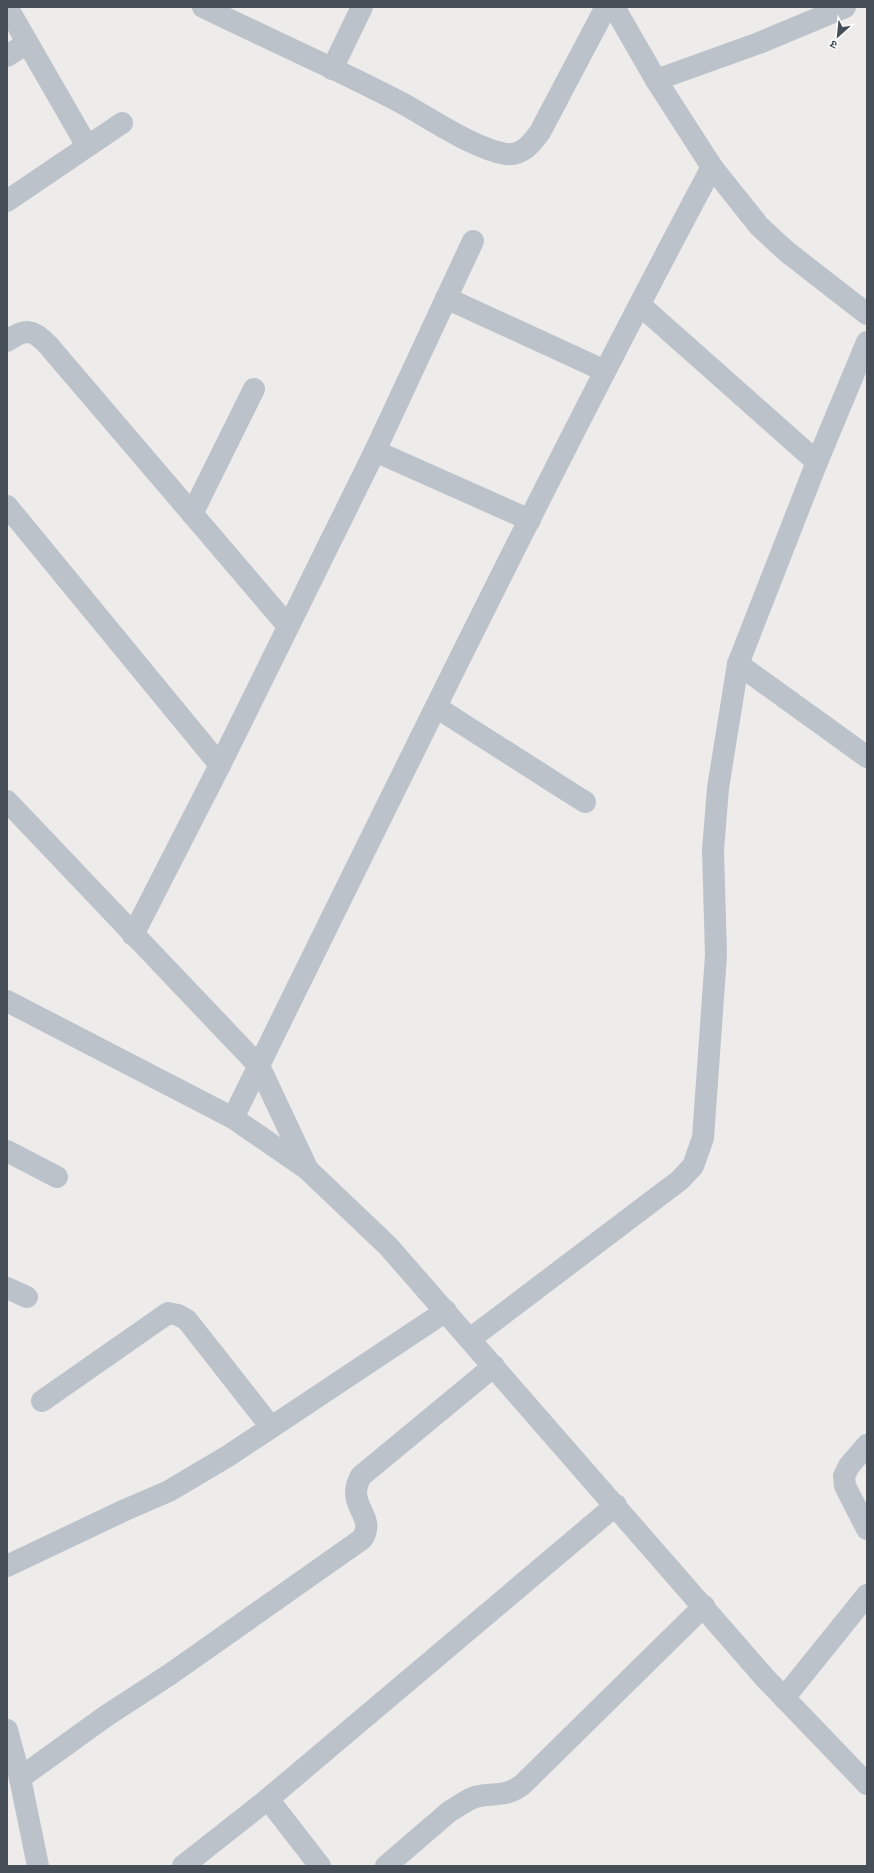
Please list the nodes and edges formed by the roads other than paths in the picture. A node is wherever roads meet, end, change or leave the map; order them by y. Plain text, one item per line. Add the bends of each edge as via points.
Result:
1 (7, 7) edge
2 (203, 7) edge
3 (362, 7) edge
4 (606, 7) edge
5 (614, 7) edge
6 (845, 7) edge
7 (28, 43) junction
8 (7, 56) edge
9 (332, 69) junction
10 (656, 80) junction
11 (122, 124) dead end
12 (87, 146) junction
13 (712, 167) junction
14 (7, 201) edge
15 (473, 241) dead end
16 (446, 298) junction
17 (640, 305) junction
18 (867, 314) edge
19 (7, 341) edge
20 (867, 342) edge
21 (606, 371) junction
22 (254, 389) dead end
23 (375, 451) junction
24 (817, 462) junction
25 (7, 506) edge
26 (192, 514) junction
27 (530, 520) junction
28 (288, 626) junction
29 (738, 664) junction
30 (436, 707) junction
31 (867, 756) edge
32 (220, 765) junction
33 (7, 801) edge
34 (586, 802) dead end
35 (133, 935) junction
36 (7, 1001) edge
37 (258, 1066) junction
38 (233, 1118) junction
39 (7, 1151) edge
40 (308, 1169) junction
41 (58, 1177) dead end
42 (7, 1288) edge
43 (26, 1297) dead end
44 (446, 1311) junction
45 (470, 1338) junction
46 (494, 1366) junction
47 (42, 1401) dead end
48 (271, 1427) junction
49 (867, 1445) edge
50 (616, 1505) junction
51 (867, 1529) edge
52 (7, 1566) edge
53 (867, 1595) edge
54 (704, 1606) junction
55 (784, 1698) junction
56 (7, 1730) edge
57 (20, 1778) junction
58 (867, 1784) edge
59 (268, 1799) junction
60 (38, 1866) edge
61 (183, 1866) edge
62 (320, 1866) edge
63 (386, 1866) edge

1 - 7 street
2 - 9 street
3 - 9 street
4 - 9 street via 540,132 529,146 520,152 508,154 482,148 399,102
5 - 10 street
6 - 10 street via 759,43
7 - 8 street
7 - 12 street
10 - 13 street
11 - 12 street
12 - 14 street
13 - 17 street
13 - 18 street via 759,226 786,251
15 - 16 street
16 - 21 street
16 - 23 street
17 - 21 street
17 - 24 street
19 - 26 street via 19,333 37,334
20 - 24 street
21 - 27 street
22 - 26 street
23 - 27 street
23 - 28 street
24 - 29 street
25 - 32 street
26 - 28 street
27 - 30 street
28 - 32 street
29 - 31 street
29 - 45 street via 718,788 713,850 716,955 706,1109 703,1138 698,1155 693,1166 680,1180
30 - 34 street
30 - 37 street
32 - 35 street
33 - 35 street
35 - 37 street
36 - 38 street
37 - 38 street
37 - 40 street
38 - 40 street
39 - 41 street
40 - 44 street via 388,1246
42 - 43 street
44 - 45 street
44 - 48 street
45 - 46 street
46 - 50 street
46 - 57 street via 361,1476 356,1484 355,1496 367,1525 362,1539
47 - 48 street via 168,1313 186,1320
48 - 52 street via 169,1491
49 - 51 street via 844,1476 844,1486
50 - 54 street
50 - 59 street
53 - 55 street
54 - 55 street
54 - 63 street via 522,1785 513,1792 474,1797 450,1811
55 - 58 street
56 - 57 street
57 - 60 street
59 - 61 street
59 - 62 street

